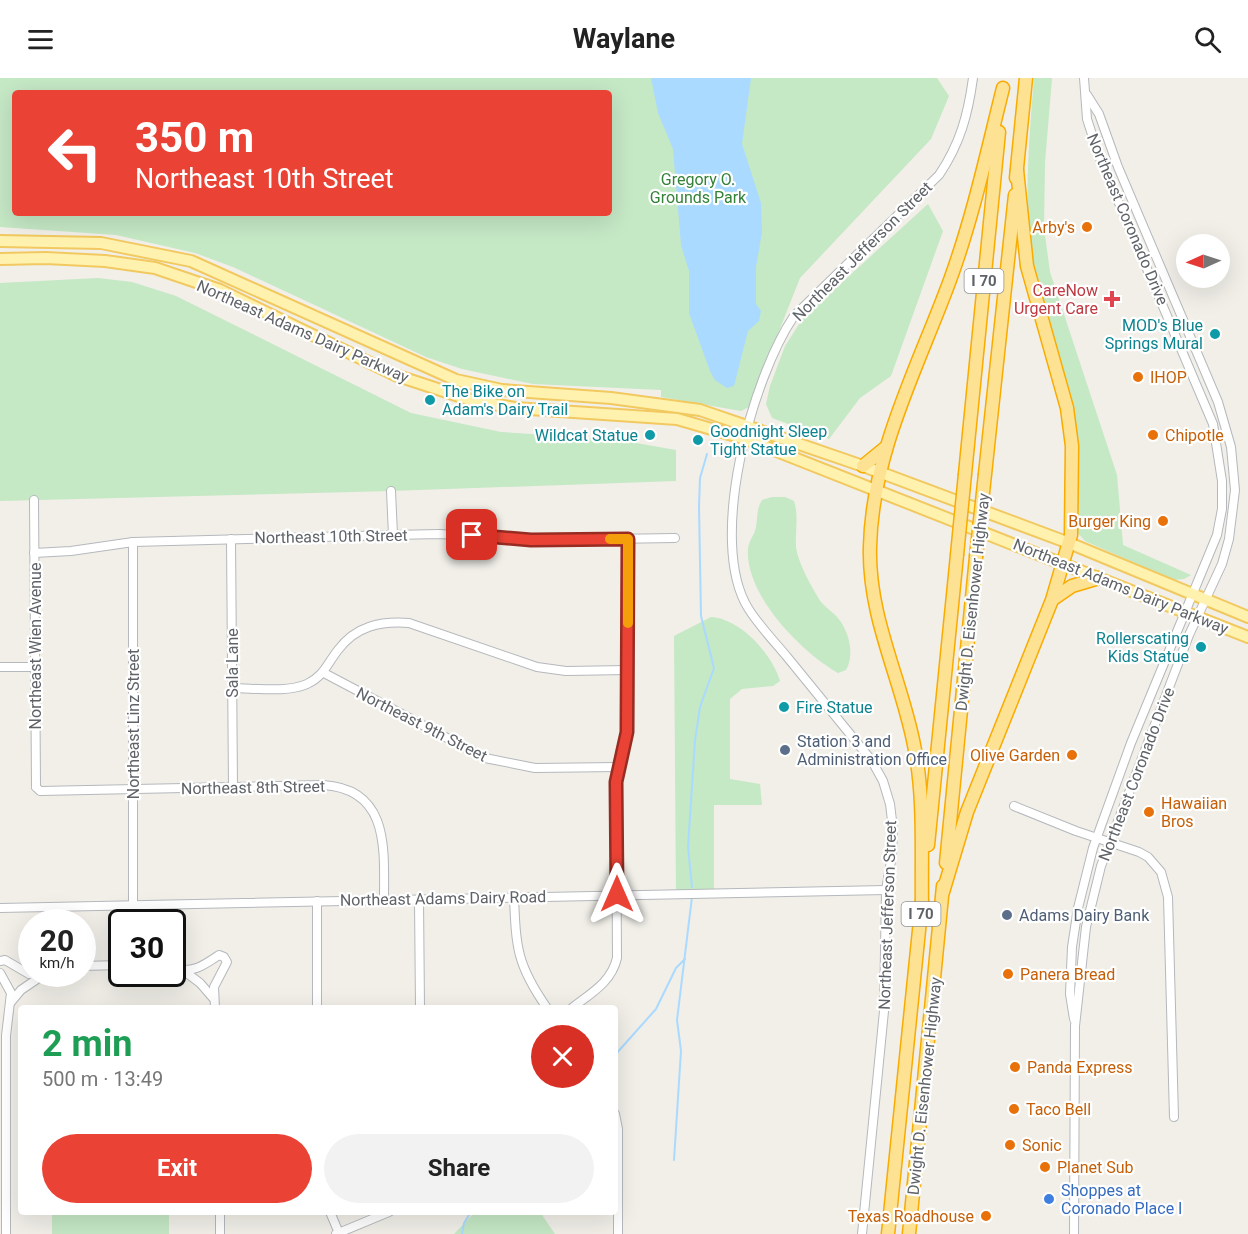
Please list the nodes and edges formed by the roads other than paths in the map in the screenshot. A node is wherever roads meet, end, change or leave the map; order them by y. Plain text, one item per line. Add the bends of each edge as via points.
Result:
1 (973, 78) edge
2 (1026, 78) edge
3 (1084, 78) edge
4 (1003, 83) edge
5 (1087, 94) junction
6 (1017, 170) junction
7 (0, 241) edge
8 (0, 259) edge
9 (750, 425) junction
10 (746, 439) junction
11 (885, 448) junction
12 (863, 466) junction
13 (880, 472) junction
14 (877, 490) junction
15 (391, 491) dead end
16 (34, 500) dead end
17 (393, 535) junction
18 (675, 538) dead end
19 (231, 539) junction
20 (628, 539) junction
21 (133, 542) junction
22 (1069, 543) junction
23 (34, 553) junction
24 (1064, 563) junction
25 (1099, 578) junction
26 (1194, 593) junction
27 (1206, 598) junction
28 (1052, 600) junction
29 (1185, 611) junction
30 (1197, 616) junction
31 (1248, 617) edge
32 (1248, 637) edge
33 (0, 667) edge
34 (35, 667) junction
35 (628, 670) junction
36 (324, 673) junction
37 (232, 688) junction
38 (618, 767) junction
39 (233, 787) junction
40 (34, 788) joint
41 (133, 789) junction
42 (1014, 806) dead end
43 (1097, 838) junction
44 (1110, 842) junction
45 (886, 890) junction
46 (943, 892) junction
47 (617, 894) junction
48 (514, 897) junction
49 (384, 900) junction
50 (419, 900) junction
51 (317, 901) junction
52 (133, 905) junction
53 (922, 907) junction
54 (0, 908) edge
55 (0, 961) edge
56 (18, 968) edge
57 (186, 970) edge
58 (186, 972) edge
59 (0, 973) edge
60 (26, 987) edge
61 (213, 998) junction
62 (11, 1003) junction
63 (214, 1005) edge
64 (317, 1005) edge
65 (420, 1005) edge
66 (545, 1005) edge
67 (576, 1005) edge
68 (1075, 1026) junction
69 (1174, 1117) dead end
70 (220, 1215) edge
71 (331, 1215) edge
72 (382, 1215) edge
73 (617, 1215) edge
74 (338, 1233) edge
75 (6, 1234) edge
76 (220, 1234) edge
77 (618, 1234) edge
78 (862, 1234) edge
79 (888, 1234) edge
80 (909, 1234) edge
81 (1074, 1234) edge

1 - 9 street, Northeast Jefferson Street via 955,152 922,193 794,316 779,338
2 - 6 highway, Dwight D. Eisenhower Highway / I 70
3 - 5 street, Northeast Coronado Drive
4 - 11 highway via 975,201 951,279
4 - 53 highway, Dwight D. Eisenhower Highway / I 70, bridge
5 - 26 street, Northeast Coronado Drive via 1087,119 1099,156 1213,424 1222,509 1217,535
5 - 27 street, Northeast Coronado Drive via 1227,427 1234,463 1233,517 1222,564
6 - 22 highway via 1027,266 1068,417 1072,446
6 - 46 highway, Dwight D. Eisenhower Highway / I 70, bridge
7 - 9 main road, Northeast Adams Dairy Parkway via 101,243 191,261 456,380 502,390 700,410
8 - 10 main road, Northeast Adams Dairy Parkway via 105,261 155,268 220,290 395,375 471,400 515,408 676,419
9 - 10 street, Northeast Jefferson Street
9 - 12 main road, Northeast Adams Dairy Parkway
10 - 14 main road, Northeast Adams Dairy Parkway
10 - 45 street, Northeast Jefferson Street via 730,536 738,586 748,608 872,761 883,781 893,829
11 - 12 highway
11 - 13 highway
12 - 13 main road, Northeast Adams Dairy Parkway
13 - 14 highway
13 - 22 main road, Northeast Adams Dairy Parkway
14 - 24 main road, Northeast Adams Dairy Parkway
14 - 53 highway via 871,523 870,576 877,621 915,747
15 - 17 street
16 - 23 street, Northeast Wien Avenue
17 - 19 street, Northeast 10th Street
17 - 20 street, Northeast 10th Street
18 - 20 street, Northeast 10th Street
19 - 21 street, Northeast 10th Street
19 - 37 street, Sala Lane
20 - 35 street
21 - 23 street, Northeast 10th Street
21 - 41 street, Northeast Linz Street
22 - 24 highway
22 - 26 main road, Northeast Adams Dairy Parkway
23 - 34 street, Northeast Wien Avenue
24 - 25 main road, Northeast Adams Dairy Parkway
24 - 28 highway
25 - 28 highway via 1071,586
25 - 29 main road, Northeast Adams Dairy Parkway
26 - 27 main road, Northeast Adams Dairy Parkway
26 - 29 street, Northeast Coronado Drive
27 - 30 street, Northeast Coronado Drive
27 - 31 main road, Northeast Adams Dairy Parkway
28 - 46 highway via 967,812
29 - 30 main road, Northeast Adams Dairy Parkway
29 - 43 street, Northeast Coronado Drive
30 - 32 main road, Northeast Adams Dairy Parkway
30 - 44 street, Northeast Coronado Drive
33 - 34 street
34 - 40 street, Northeast Wien Avenue
35 - 36 street via 566,671 537,667 409,623 393,622 357,632 339,649
35 - 38 street via 627,732
36 - 37 street via 303,685
36 - 38 street, Northeast 9th Street via 485,758 535,768
37 - 39 street, Sala Lane
38 - 47 street
39 - 41 street, Northeast 8th Street
39 - 49 street, Northeast 8th Street via 332,785 364,801 383,835
40 - 41 street, Northeast 8th Street
41 - 52 street, Northeast Linz Street
42 - 43 street
43 - 44 street
43 - 68 street, Northeast Coronado Drive via 1072,947 1070,994
44 - 68 street, Northeast Coronado Drive via 1088,915
44 - 69 street via 1148,857 1165,881 1170,918
45 - 47 street, Northeast Adams Dairy Road
45 - 78 street, Northeast Jefferson Street via 884,1011
46 - 80 highway, Dwight D. Eisenhower Highway / I 70
47 - 48 street, Northeast Adams Dairy Road
47 - 67 street via 614,971
48 - 50 street, Northeast Adams Dairy Road
48 - 66 street via 516,946 521,965
49 - 50 street, Northeast Adams Dairy Road
49 - 51 street, Northeast Adams Dairy Road
50 - 65 street
51 - 52 street, Northeast Adams Dairy Road
51 - 64 street
52 - 54 street, Northeast Adams Dairy Road
53 - 79 highway, Dwight D. Eisenhower Highway / I 70
55 - 56 street
57 - 61 street via 225,957 227,962 217,978
58 - 61 street
59 - 62 street via 9,985
60 - 62 street
61 - 63 street
62 - 75 street via 6,1036
68 - 81 street, Northeast Coronado Drive
70 - 76 street
71 - 74 street
72 - 74 street
73 - 77 street

